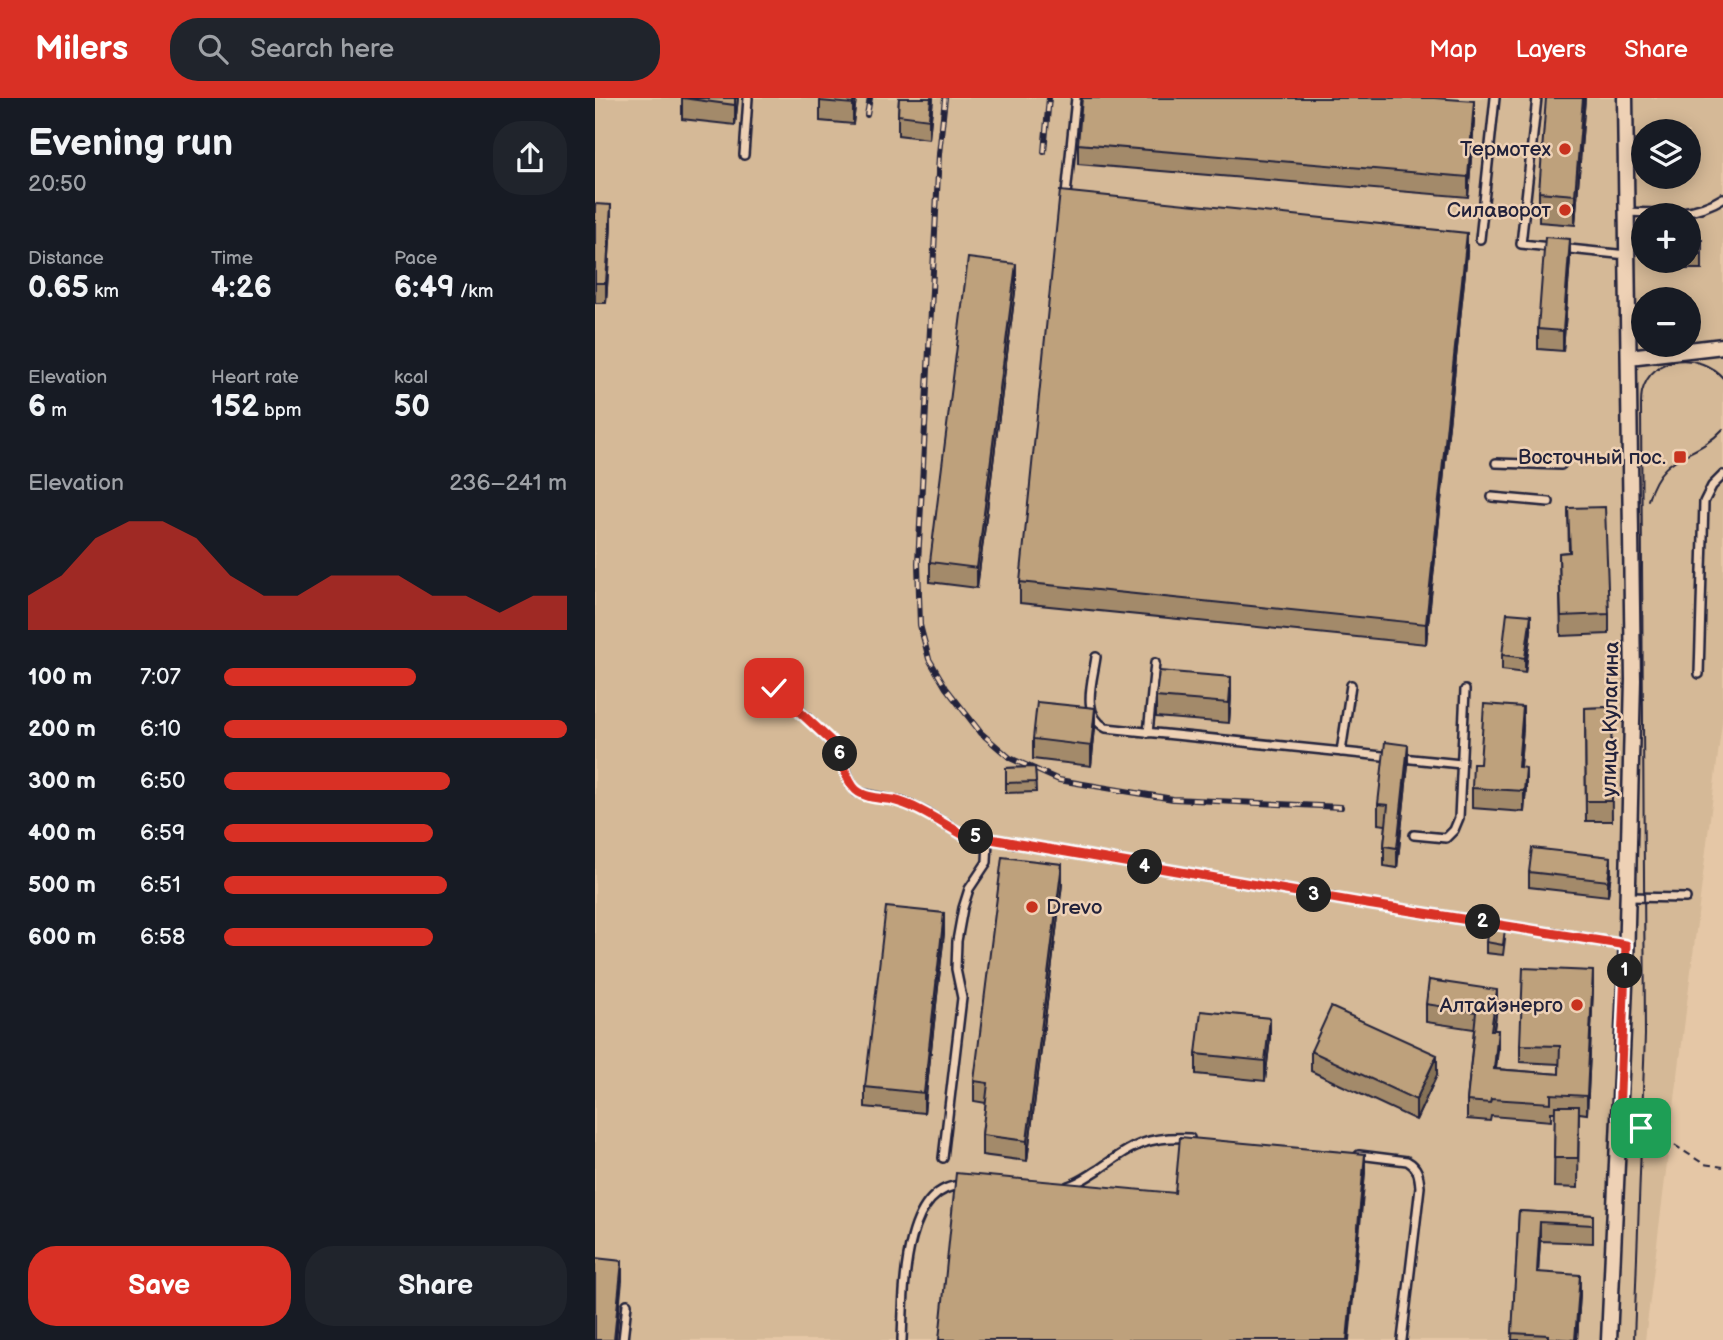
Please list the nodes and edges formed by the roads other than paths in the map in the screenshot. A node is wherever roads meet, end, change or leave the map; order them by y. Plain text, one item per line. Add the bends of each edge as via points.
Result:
1 (748, 98) edge
2 (1076, 98) edge
3 (1495, 98) edge
4 (1537, 98) edge
5 (1625, 98) edge
6 (744, 155) dead end
7 (1066, 195) edge
8 (1723, 198) edge
9 (1627, 212) junction
10 (1480, 240) dead end
11 (1627, 255) junction
12 (1723, 346) edge
13 (1629, 357) junction
14 (1496, 463) dead end
15 (1562, 465) dead end
16 (1723, 475) edge
17 (1492, 497) dead end
18 (1549, 502) dead end
19 (1096, 657) dead end
20 (1155, 663) dead end
21 (1699, 674) dead end
22 (753, 680) dead end
23 (1351, 685) dead end
24 (1465, 690) dead end
25 (1148, 733) junction
26 (1341, 752) junction
27 (1461, 764) junction
28 (1414, 835) dead end
29 (988, 839) junction
30 (1628, 897) junction
31 (1686, 898) dead end
32 (1626, 945) junction
33 (1199, 1139) edge
34 (1354, 1155) edge
35 (943, 1158) dead end
36 (977, 1185) edge
37 (1063, 1188) edge
38 (627, 1304) dead end
39 (623, 1340) edge
40 (902, 1340) edge
41 (1402, 1340) edge
42 (1609, 1340) edge

1 - 6 lane
2 - 7 lane
3 - 10 lane
4 - 11 lane via 1521,244
5 - 9 street, улица Кулагина
8 - 9 lane via 1707,208 1686,212
9 - 11 street, улица Кулагина
11 - 13 street, улица Кулагина
12 - 13 street
13 - 30 street, улица Кулагина via 1633,680
14 - 15 lane
16 - 21 lane via 1704,502
17 - 18 lane
19 - 25 lane via 1090,706 1094,719 1106,728
20 - 25 lane
22 - 29 lane via 782,693 831,741 857,792 902,802 962,834
23 - 26 lane
24 - 27 lane
25 - 26 lane
26 - 27 lane
27 - 28 lane via 1459,818 1454,830 1445,838
29 - 32 lane
29 - 35 lane via 987,862 969,889 957,941 962,998
30 - 31 lane
30 - 32 street, улица Кулагина
32 - 42 street, улица Кулагина
33 - 37 lane via 1142,1141 1080,1182
34 - 41 lane via 1407,1161 1418,1173
36 - 40 lane via 940,1190 924,1207 909,1250
38 - 39 lane

